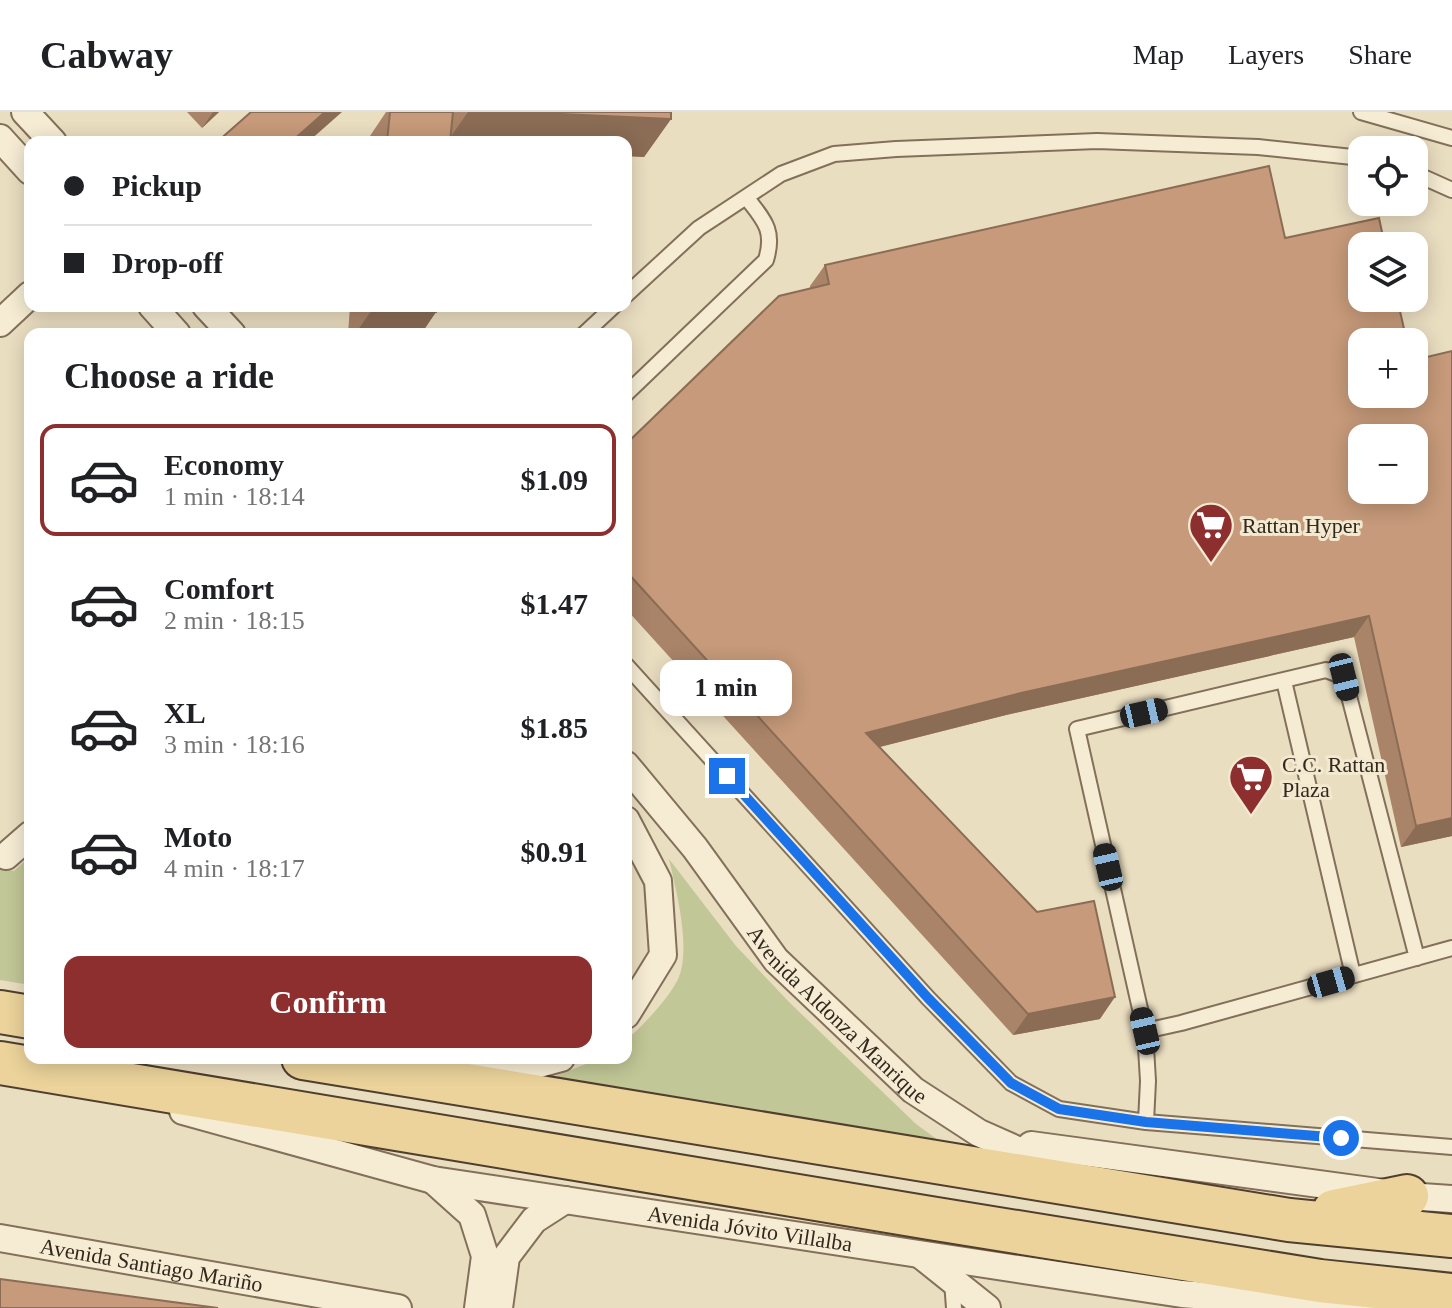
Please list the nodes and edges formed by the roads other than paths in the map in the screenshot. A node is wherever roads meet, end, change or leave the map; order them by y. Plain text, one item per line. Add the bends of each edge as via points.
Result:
1 (25, 112) edge
2 (1361, 112) edge
3 (47, 136) edge
4 (0, 138) edge
5 (1452, 138) edge
6 (1348, 157) edge
7 (24, 164) edge
8 (1428, 179) edge
9 (1452, 190) edge
10 (746, 197) junction
11 (632, 289) edge
12 (24, 301) edge
13 (157, 312) edge
14 (212, 312) edge
15 (608, 312) edge
16 (0, 323) edge
17 (172, 328) edge
18 (226, 328) edge
19 (590, 328) edge
20 (632, 388) edge
21 (632, 672) edge
22 (1284, 681) junction
23 (632, 772) edge
24 (632, 831) edge
25 (24, 840) edge
26 (6, 856) dead end
27 (1452, 948) edge
28 (1417, 958) junction
29 (1353, 975) junction
30 (632, 1005) edge
31 (0, 1012) edge
32 (24, 1016) edge
33 (1145, 1031) junction
34 (0, 1063) edge
35 (339, 1064) edge
36 (441, 1064) edge
37 (539, 1064) edge
38 (61, 1073) junction
39 (1146, 1122) junction
40 (979, 1133) junction
41 (1452, 1147) edge
42 (433, 1180) junction
43 (1110, 1191) junction
44 (1407, 1196) junction
45 (1452, 1199) edge
46 (565, 1200) junction
47 (1289, 1220) junction
48 (1452, 1236) edge
49 (0, 1238) edge
50 (922, 1256) junction
51 (952, 1281) junction
52 (1182, 1294) junction
53 (1452, 1295) edge
54 (1452, 1302) edge
55 (398, 1308) edge
56 (478, 1308) edge
57 (499, 1308) edge
58 (954, 1308) edge
59 (987, 1308) edge
60 (1134, 1308) edge

1 - 3 street
2 - 5 lane
4 - 7 street
6 - 10 lane via 1097,141 896,149 834,154 781,174
8 - 9 lane
10 - 11 lane via 699,228
10 - 20 lane via 766,223 771,241 766,260
12 - 16 street
13 - 17 street
14 - 18 street
15 - 19 lane
21 - 39 lane via 1011,1083 1059,1109
22 - 28 lane via 1326,670 1344,677
22 - 29 lane
22 - 33 lane via 1077,729
23 - 40 street, Avenida Aldonza Manrique via 776,960 913,1090
24 - 30 street via 658,881 663,955
25 - 26 street
27 - 28 lane
28 - 29 lane
29 - 33 lane
31 - 32 main road
33 - 39 lane
34 - 38 main road, Avenida Jóvito Villalba
35 - 43 main road
36 - 37 street via 521,1069
38 - 42 street, Avenida Jóvito Villalba
38 - 53 main road, Avenida Jóvito Villalba via 1258,1271
39 - 41 lane
40 - 43 street, Avenida Aldonza Manrique
40 - 44 street via 1042,1148
42 - 46 street, Avenida Jóvito Villalba
42 - 56 street via 472,1215 485,1256
43 - 47 main road
44 - 45 street
44 - 47 main road
46 - 50 street, Avenida Jóvito Villalba
46 - 57 street via 534,1220 506,1257
47 - 48 main road
49 - 55 street, Avenida Santiago Mariño
50 - 51 street
50 - 52 street, Avenida Jóvito Villalba
51 - 58 lane
51 - 59 street
52 - 54 street, Avenida Jóvito Villalba via 1333,1306
52 - 60 street

